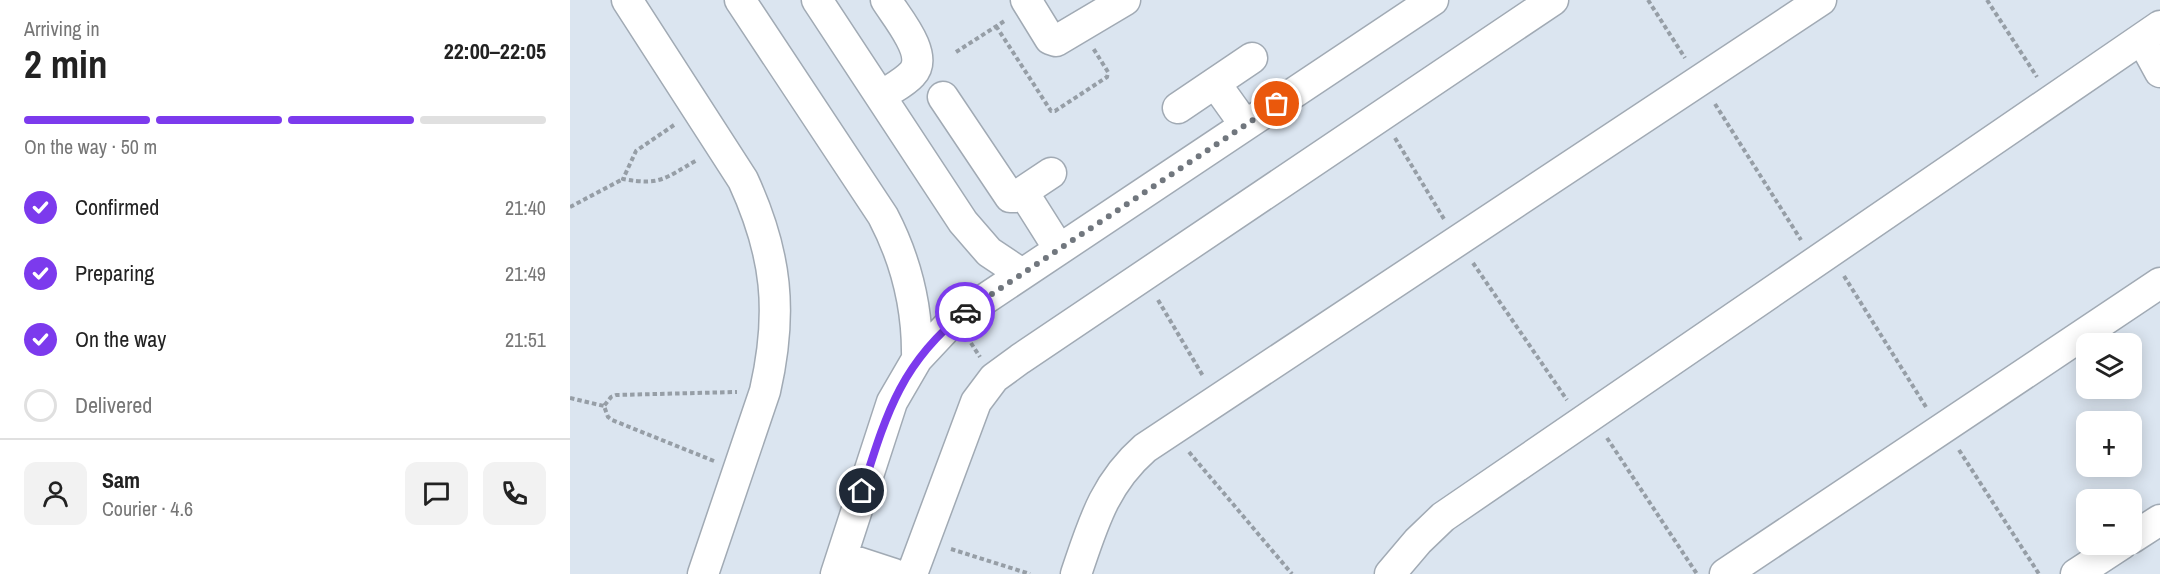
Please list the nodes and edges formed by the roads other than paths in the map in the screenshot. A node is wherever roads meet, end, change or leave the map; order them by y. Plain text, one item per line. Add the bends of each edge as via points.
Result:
1 (627, 0) edge
2 (740, 0) edge
3 (817, 0) edge
4 (886, 0) edge
5 (1125, 0) edge
6 (1433, 0) edge
7 (1553, 0) edge
8 (1821, 0) edge
9 (1027, 2) edge
10 (1517, 10) edge
11 (2151, 33) edge
12 (1252, 58) dead end
13 (2160, 72) edge
14 (1215, 83) junction
15 (881, 96) junction
16 (943, 98) dead end
17 (1178, 108) dead end
18 (1245, 125) junction
19 (1050, 173) dead end
20 (1023, 192) junction
21 (1059, 249) junction
22 (1022, 274) junction
23 (2160, 283) edge
24 (917, 359) junction
25 (2160, 519) edge
26 (2142, 531) edge
27 (2105, 555) edge
28 (839, 566) edge
29 (703, 574) edge
30 (894, 574) edge
31 (912, 574) edge
32 (1076, 574) edge
33 (1390, 574) edge
34 (1725, 574) edge
35 (2076, 574) edge

1 - 29 street via 743,180 766,238 772,268 775,330 765,392
2 - 24 street via 894,238 912,293
3 - 15 street
4 - 15 street via 916,48 919,60 913,74
5 - 9 street via 1059,41 1053,40
6 - 18 street
7 - 10 street
8 - 32 street via 1145,448 1110,488 1099,508
10 - 31 street via 994,378 976,402
11 - 13 street
11 - 33 street via 1443,517
12 - 14 street
14 - 17 street
14 - 18 street
15 - 22 street via 975,238
16 - 20 street via 1010,197
18 - 21 street
19 - 20 street
20 - 21 street
21 - 22 street
22 - 24 street via 956,320
23 - 34 street
24 - 28 street via 883,426
25 - 26 street
27 - 35 street
28 - 30 street

